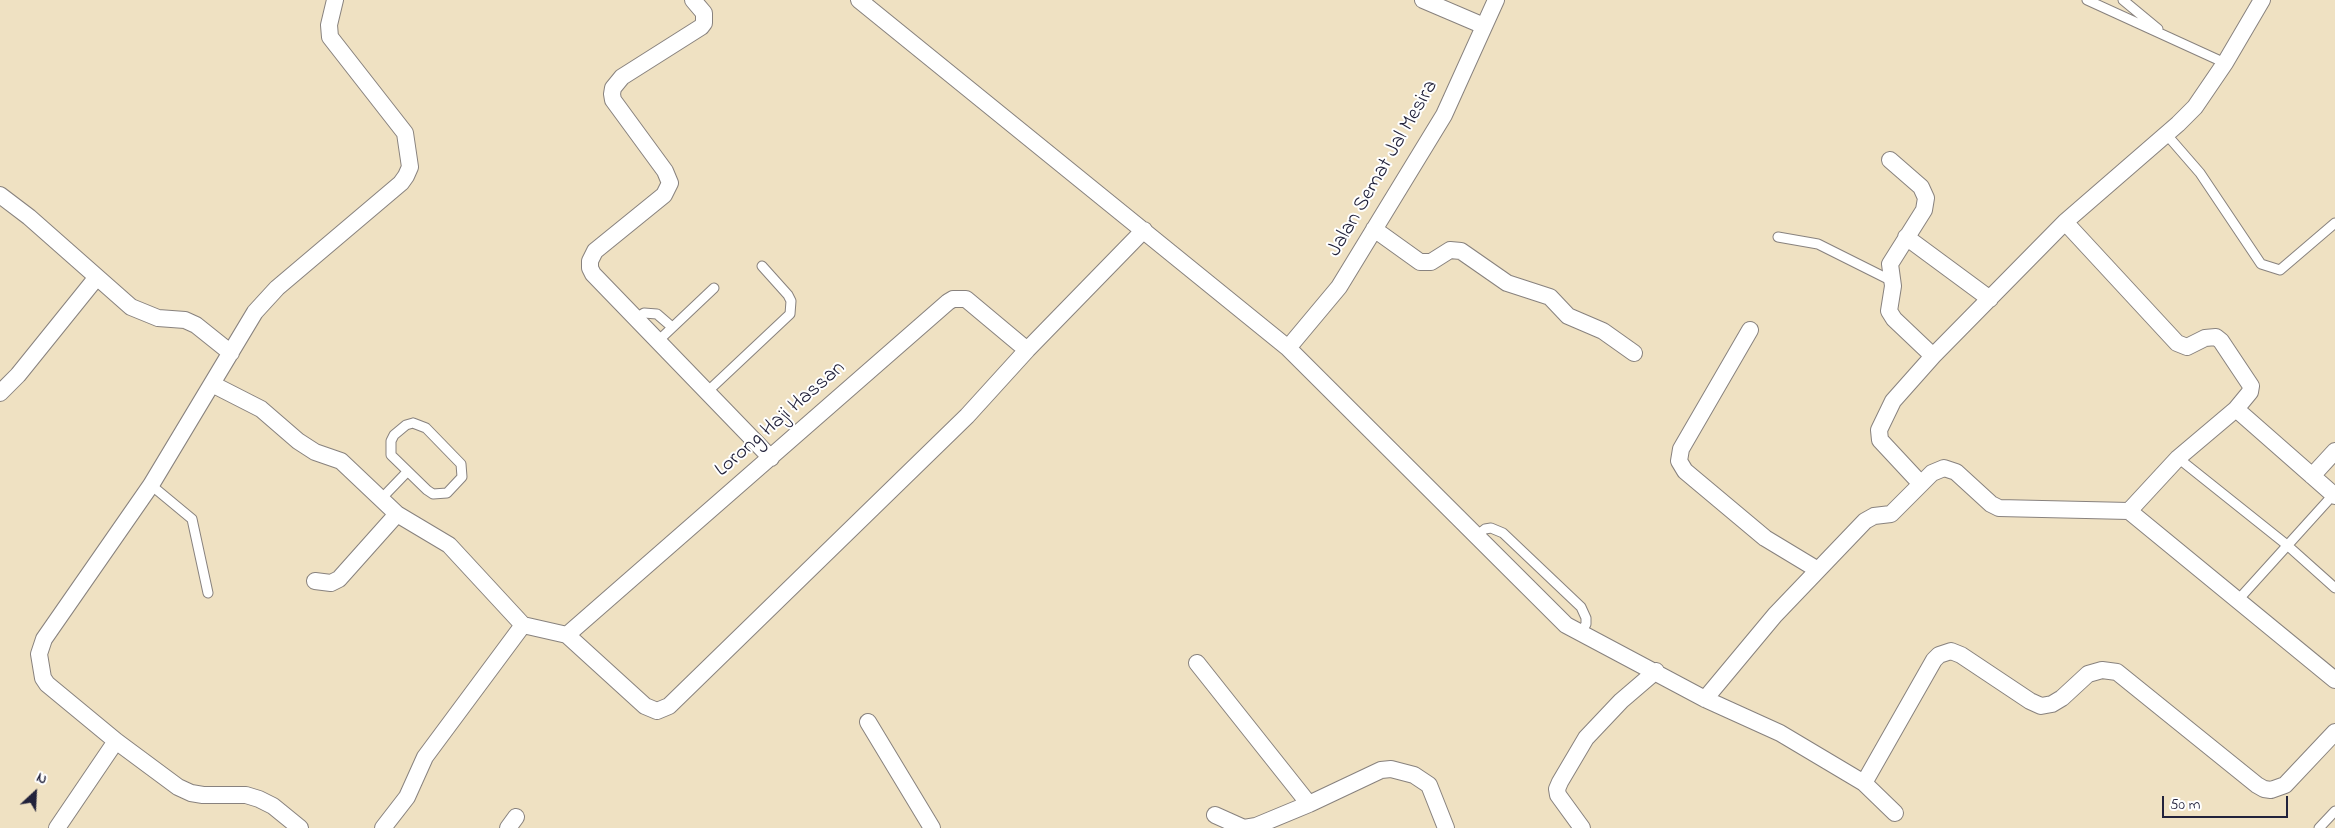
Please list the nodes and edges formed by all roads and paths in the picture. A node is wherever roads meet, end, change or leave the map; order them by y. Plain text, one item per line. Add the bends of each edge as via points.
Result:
1 (335, 0) edge
2 (693, 0) edge
3 (859, 0) edge
4 (1424, 0) edge
5 (1496, 0) edge
6 (2086, 0) edge
7 (2123, 0) edge
8 (2262, 0) edge
9 (1484, 26) junction
10 (2168, 38) junction
11 (2225, 64) junction
12 (2167, 135) junction
13 (1890, 160) dead end
14 (0, 195) edge
15 (2064, 222) junction
16 (2335, 223) edge
17 (1374, 229) junction
18 (1144, 230) junction
19 (1778, 237) dead end
20 (1906, 237) junction
21 (762, 266) dead end
22 (98, 277) junction
23 (1892, 281) junction
24 (714, 288) dead end
25 (1990, 299) junction
26 (636, 318) junction
27 (672, 328) junction
28 (1750, 330) dead end
29 (658, 341) junction
30 (1288, 348) junction
31 (1027, 350) junction
32 (231, 353) junction
33 (1634, 354) dead end
34 (1933, 356) junction
35 (212, 384) junction
36 (707, 392) junction
37 (0, 393) edge
38 (2236, 409) junction
39 (2335, 451) edge
40 (770, 458) junction
41 (2178, 458) junction
42 (407, 472) junction
43 (2312, 476) junction
44 (1921, 484) junction
45 (151, 485) junction
46 (2334, 495) edge
47 (381, 499) junction
48 (2129, 511) junction
49 (397, 514) junction
50 (1476, 536) junction
51 (2286, 545) junction
52 (1818, 570) junction
53 (316, 581) dead end
54 (2335, 588) edge
55 (208, 593) dead end
56 (2238, 600) junction
57 (523, 625) junction
58 (1581, 633) junction
59 (567, 635) junction
60 (1197, 663) dead end
61 (1656, 671) junction
62 (2335, 680) edge
63 (1705, 699) junction
64 (868, 722) dead end
65 (2335, 732) edge
66 (116, 741) junction
67 (1864, 783) junction
68 (1308, 804) junction
69 (2335, 810) edge
70 (1895, 813) dead end
71 (1216, 815) dead end
72 (57, 828) edge
73 (300, 828) edge
74 (383, 828) edge
75 (932, 828) edge
76 (1446, 828) edge
77 (1582, 828) edge
78 (2319, 828) edge

1 - 32 street via 329,25 330,37 405,133 410,167 401,183 266,298
2 - 26 street via 704,16 704,23 698,31 622,77 613,88 613,100 670,178 664,195 595,251 590,261 593,274
3 - 18 street
4 - 9 street
5 - 9 street, Jalan Semat Jal Mesira
6 - 10 lane
7 - 10 lane
8 - 11 street
9 - 17 street, Jalan Semat Jal Mesira via 1444,115
10 - 11 lane
11 - 12 street via 2195,107
12 - 15 street
12 - 16 lane via 2200,174 2261,264 2280,270
13 - 20 street via 1921,187 1926,198 1924,210
14 - 22 street
15 - 25 street
15 - 38 street via 2177,343 2187,347 2210,336 2221,341 2251,386
17 - 30 street, Jalan Semat Jal Mesira via 1339,287
17 - 33 street via 1420,262 1431,262 1450,250 1461,251 1507,283 1550,297 1568,316 1603,331
18 - 30 street
18 - 31 street
19 - 23 lane via 1818,244
20 - 23 street via 1890,264
20 - 25 street
21 - 36 lane via 788,295 790,314
22 - 32 street via 131,307 158,318 185,320 196,325
22 - 37 street
23 - 34 street via 1888,307 1891,315
24 - 27 lane
25 - 34 street
26 - 27 lane via 644,313 657,314
26 - 29 street
27 - 29 lane
28 - 52 street via 1681,449 1678,461 1685,471 1765,538
29 - 36 street
30 - 50 street
31 - 40 street, Lorong Haji Hassan via 972,303 966,299 954,299
31 - 59 street via 967,416 669,706 657,710 645,706
32 - 35 street
34 - 44 street via 1893,401 1879,430 1883,445
35 - 45 street
35 - 47 street via 261,409 316,452 341,461
36 - 40 street
38 - 41 street
38 - 43 street
39 - 43 street
40 - 59 street, Lorong Haji Hassan
41 - 48 street
41 - 51 lane
42 - 42 lane via 427,490 440,495 452,489 462,477 463,470 458,458 426,428 413,423 394,435 390,448 391,454
42 - 47 lane
43 - 46 street
44 - 48 street via 1932,473 1944,468 1956,472 1999,508
44 - 52 street via 1891,514 1868,519
45 - 55 lane via 192,519
45 - 66 street via 44,639 39,654 47,684
46 - 51 lane
47 - 49 street
48 - 56 street
49 - 53 street via 339,578 331,583
49 - 57 street via 449,545
50 - 58 street via 1566,625
50 - 58 lane via 1491,528 1510,540 1581,607 1586,618
51 - 54 lane
51 - 56 lane
52 - 63 street via 1775,615
56 - 62 street
57 - 59 street
57 - 74 street via 425,757 407,797
58 - 61 street
60 - 68 street
61 - 63 street
61 - 77 street via 1621,701 1586,738 1560,782 1558,795
63 - 67 street via 1780,733
64 - 75 street
65 - 67 street via 2292,780 2279,788 2264,789 2117,672 2102,670 2088,674 2062,698 2041,706 1961,654 1951,651 1934,660
66 - 72 street
66 - 73 street via 190,793 246,795 259,799
67 - 70 street
68 - 71 street via 1244,828
68 - 76 street via 1380,770 1401,770 1429,785
69 - 78 lane

